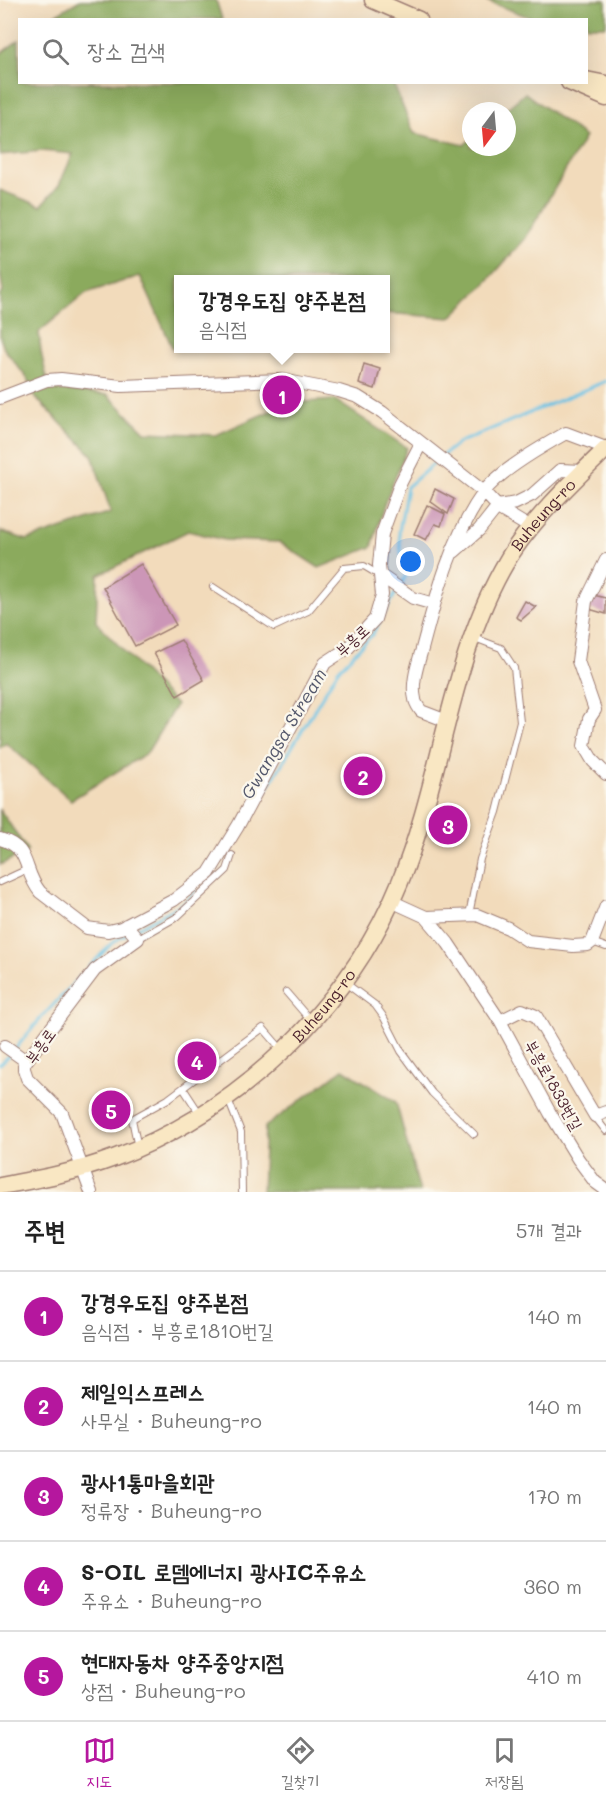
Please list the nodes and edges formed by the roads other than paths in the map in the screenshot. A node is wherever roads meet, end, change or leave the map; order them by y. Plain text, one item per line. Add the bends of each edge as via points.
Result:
1 (373, 0) edge
2 (414, 18) edge
3 (588, 80) edge
4 (574, 84) edge
5 (606, 84) edge
6 (606, 98) edge
7 (0, 398) edge
8 (425, 446) junction
9 (606, 448) edge
10 (583, 471) junction
11 (484, 492) junction
12 (498, 506) junction
13 (531, 528) junction
14 (452, 553) junction
15 (606, 560) edge
16 (382, 577) junction
17 (213, 586) dead end
18 (434, 604) junction
19 (472, 637) junction
20 (447, 721) junction
21 (606, 774) edge
22 (0, 838) edge
23 (232, 855) dead end
24 (28, 869) junction
25 (0, 882) edge
26 (391, 901) junction
27 (606, 906) edge
28 (467, 915) junction
29 (432, 917) junction
30 (127, 926) junction
31 (137, 938) junction
32 (592, 942) junction
33 (606, 947) edge
34 (343, 982) junction
35 (286, 992) dead end
36 (311, 1021) junction
37 (500, 1021) junction
38 (6, 1047) dead end
39 (282, 1051) junction
40 (26, 1061) junction
41 (183, 1088) junction
42 (227, 1095) junction
43 (200, 1114) junction
44 (600, 1114) edge
45 (606, 1131) edge
46 (474, 1134) dead end
47 (138, 1148) junction
48 (82, 1168) junction
49 (0, 1186) edge
50 (606, 1190) edge
51 (91, 1192) edge
52 (242, 1192) edge

1 - 2 main road
3 - 5 main road
4 - 6 main road
7 - 8 street via 61,379 121,386 282,380 358,397
8 - 11 street
8 - 16 street, 부흥로 via 400,484 382,534
9 - 10 main road, Buheung-ro
9 - 11 street via 566,434 536,450
10 - 12 street via 560,471 532,495
10 - 13 main road, Buheung-ro
11 - 12 street
11 - 14 street
12 - 13 street
12 - 14 street via 479,530
13 - 19 main road via 509,557
14 - 18 street
15 - 21 street via 586,601 578,661 595,710 589,719 584,746
16 - 17 lane via 364,566 344,568 308,611 274,627
16 - 18 street via 413,598
16 - 30 street, 부흥로 via 375,619 348,648 325,663 209,873 174,900
18 - 20 street via 415,676 415,699 421,711
19 - 20 main road, Buheung-ro
19 - 28 lane via 501,648 514,668 520,722
20 - 26 main road, Buheung-ro via 422,815
22 - 24 street, 부흥로 via 20,849
23 - 31 lane via 227,870 177,917
24 - 25 lane
24 - 30 street, 부흥로 via 40,892 87,928 108,931
26 - 29 street, 부흥로1833번길
26 - 34 main road, Buheung-ro
27 - 32 street
28 - 29 street
28 - 32 street via 477,915 508,928 528,941 573,946
29 - 37 street, 부흥로1833번길
30 - 31 street
31 - 40 street, 부흥로 via 95,970
32 - 33 lane
34 - 36 main road, Buheung-ro
34 - 46 lane via 375,1005 401,1051 432,1093
35 - 36 lane
36 - 39 main road, Buheung-ro
37 - 44 street, 부흥로1833번길 via 522,1010 536,1016
37 - 50 street, 부흥로1833번길 via 578,1159
38 - 40 street
39 - 41 lane via 263,1028
39 - 42 main road, Buheung-ro
40 - 48 street, 부흥로 via 27,1077 62,1113
41 - 43 lane
41 - 47 lane via 132,1119
42 - 43 main road, Buheung-ro
42 - 52 lane via 242,1132
43 - 47 main road, Buheung-ro
44 - 45 lane
47 - 48 main road, Buheung-ro
48 - 49 main road, Buheung-ro
48 - 51 street, 부흥로

